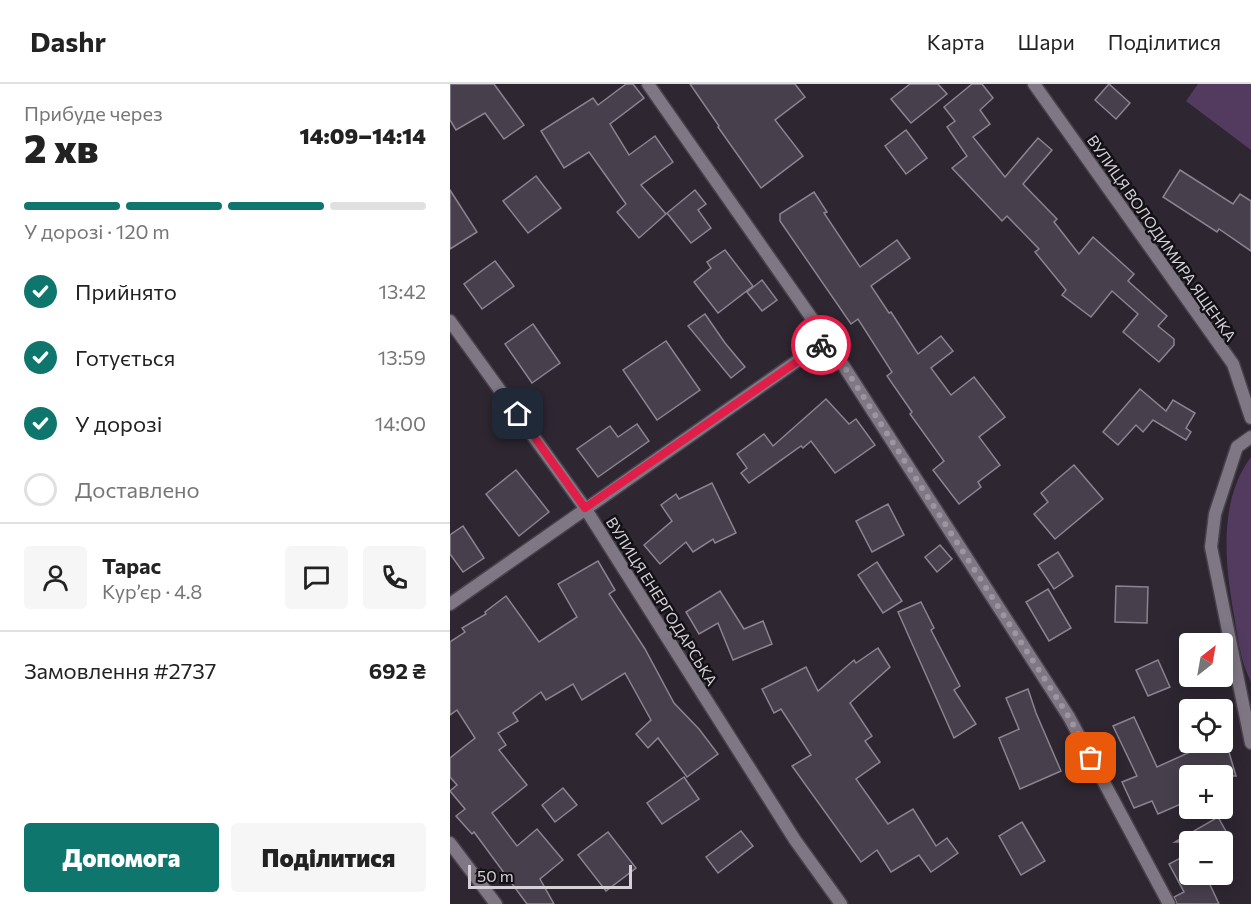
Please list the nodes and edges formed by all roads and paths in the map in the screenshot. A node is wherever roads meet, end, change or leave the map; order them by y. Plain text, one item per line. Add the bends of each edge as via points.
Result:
1 (648, 84) edge
2 (1034, 84) edge
3 (450, 321) edge
4 (827, 340) junction
5 (1251, 418) edge
6 (1251, 437) edge
7 (585, 508) junction
8 (450, 604) edge
9 (1251, 743) edge
10 (450, 843) edge
11 (496, 904) edge
12 (841, 904) edge
13 (1169, 904) edge

1 - 4 street
2 - 5 street, ВУЛИЦЯ ВОЛОДИМИРА ЯЩЕНКА via 1233,364
3 - 7 street, ВУЛИЦЯ ЕНЕРГОДАРСЬКА
4 - 7 street
4 - 13 street via 1069,717
6 - 9 street via 1237,447 1215,514 1211,546
7 - 8 street
7 - 12 street, ВУЛИЦЯ ЕНЕРГОДАРСЬКА via 795,840
10 - 11 street

